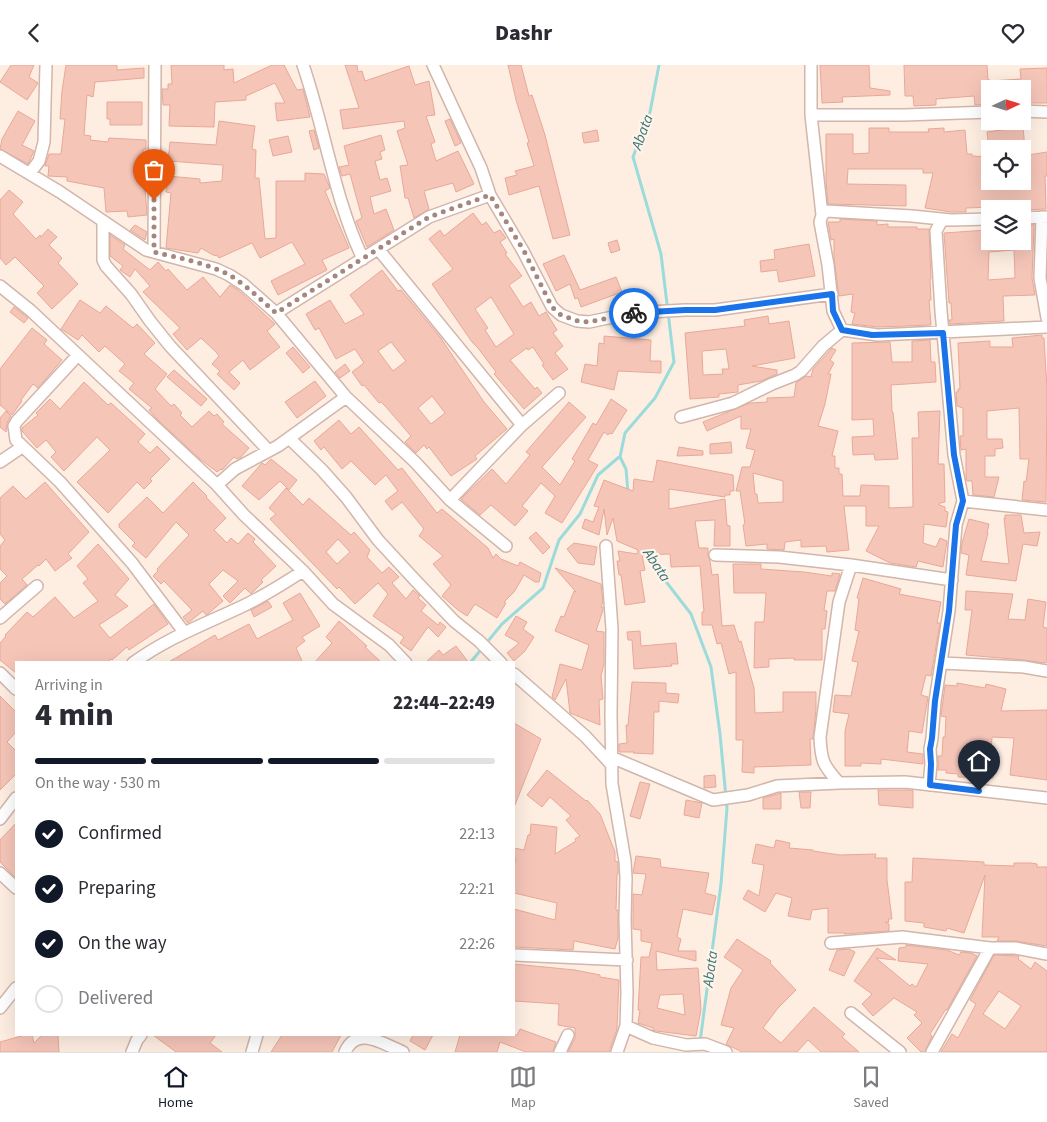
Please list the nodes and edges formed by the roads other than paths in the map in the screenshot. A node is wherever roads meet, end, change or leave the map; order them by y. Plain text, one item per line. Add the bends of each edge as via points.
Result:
1 (46, 65) edge
2 (155, 65) edge
3 (303, 65) edge
4 (434, 65) edge
5 (811, 65) edge
6 (1031, 111) edge
7 (981, 112) edge
8 (1047, 112) edge
9 (811, 115) junction
10 (0, 156) edge
11 (30, 173) junction
12 (490, 195) junction
13 (822, 215) junction
14 (1031, 217) edge
15 (1044, 217) edge
16 (981, 219) edge
17 (942, 220) junction
18 (103, 222) junction
19 (379, 249) junction
20 (154, 252) junction
21 (363, 259) junction
22 (0, 286) edge
23 (832, 294) junction
24 (276, 313) junction
25 (1047, 319) edge
26 (1047, 327) edge
27 (842, 330) junction
28 (943, 333) junction
29 (78, 355) junction
30 (559, 393) dead end
31 (346, 397) junction
32 (681, 417) dead end
33 (522, 425) junction
34 (289, 438) junction
35 (22, 447) junction
36 (268, 450) junction
37 (0, 462) edge
38 (217, 485) junction
39 (450, 501) junction
40 (963, 501) junction
41 (1047, 510) edge
42 (506, 546) dead end
43 (606, 546) dead end
44 (715, 555) dead end
45 (850, 565) junction
46 (303, 571) junction
47 (952, 580) junction
48 (37, 586) dead end
49 (0, 618) edge
50 (184, 632) junction
51 (136, 661) edge
52 (404, 661) edge
53 (500, 661) edge
54 (942, 663) junction
55 (1047, 671) edge
56 (0, 673) edge
57 (515, 674) edge
58 (15, 688) edge
59 (611, 761) junction
60 (839, 783) junction
61 (930, 785) junction
62 (1047, 798) edge
63 (15, 799) edge
64 (0, 819) edge
65 (0, 873) edge
66 (15, 887) edge
67 (831, 943) dead end
68 (990, 948) junction
69 (1047, 954) edge
70 (515, 955) edge
71 (627, 960) junction
72 (15, 989) edge
73 (0, 1008) edge
74 (850, 1013) dead end
75 (626, 1026) junction
76 (568, 1035) dead end
77 (140, 1036) edge
78 (257, 1036) edge
79 (132, 1052) edge
80 (252, 1052) edge
81 (345, 1052) edge
82 (403, 1052) edge
83 (560, 1052) edge
84 (617, 1052) edge
85 (726, 1052) edge
86 (900, 1052) edge
87 (932, 1052) edge

1 - 11 street via 44,142 39,161
2 - 20 street
3 - 21 street via 354,241
4 - 12 street
5 - 9 street
6 - 8 street
7 - 9 street
9 - 13 street
10 - 11 street
11 - 18 street
12 - 19 street via 429,217
12 - 23 street via 524,251 552,307 561,315 578,321 589,322 632,313 715,310
13 - 17 street via 826,211
13 - 23 street via 820,222
14 - 15 street
15 - 25 street via 1040,278
16 - 17 street
17 - 28 street via 936,231
18 - 20 street
18 - 36 street via 103,260 106,266 170,346
19 - 21 street
19 - 33 street
20 - 24 street via 229,275
21 - 24 street
22 - 29 street
23 - 27 street via 833,311
24 - 31 street
26 - 28 street
27 - 28 street via 872,335
27 - 32 street via 795,375 732,403
28 - 40 street via 954,455
29 - 35 street via 17,421 14,435
29 - 38 street
30 - 33 street
31 - 34 street
31 - 39 street via 415,462
33 - 39 street
34 - 36 street
34 - 53 street via 322,469 378,540 414,579 454,621
35 - 37 street
35 - 50 street via 60,482 132,563
36 - 38 street via 235,469
38 - 46 street
39 - 42 street
40 - 41 street
40 - 47 street via 956,525
43 - 59 street via 612,629
44 - 45 street via 779,557
45 - 47 street
45 - 60 street via 839,602 820,737 824,765
46 - 50 street via 243,606
46 - 52 street via 333,604 389,645
47 - 54 street
48 - 49 street
50 - 51 street
54 - 55 street
54 - 61 street via 930,749
56 - 58 street
57 - 59 street
59 - 60 street via 713,800 748,795 777,786
59 - 71 street via 614,800 626,861
60 - 61 street
61 - 62 street
63 - 64 street
65 - 66 street
67 - 68 street via 902,937
68 - 69 street via 1015,948
68 - 87 street
70 - 71 street
71 - 75 street
72 - 73 street
74 - 86 street
75 - 84 street
75 - 85 street via 653,1038 686,1045 705,1044
76 - 83 street
77 - 79 street
78 - 80 street
81 - 82 street via 356,1038 366,1038

